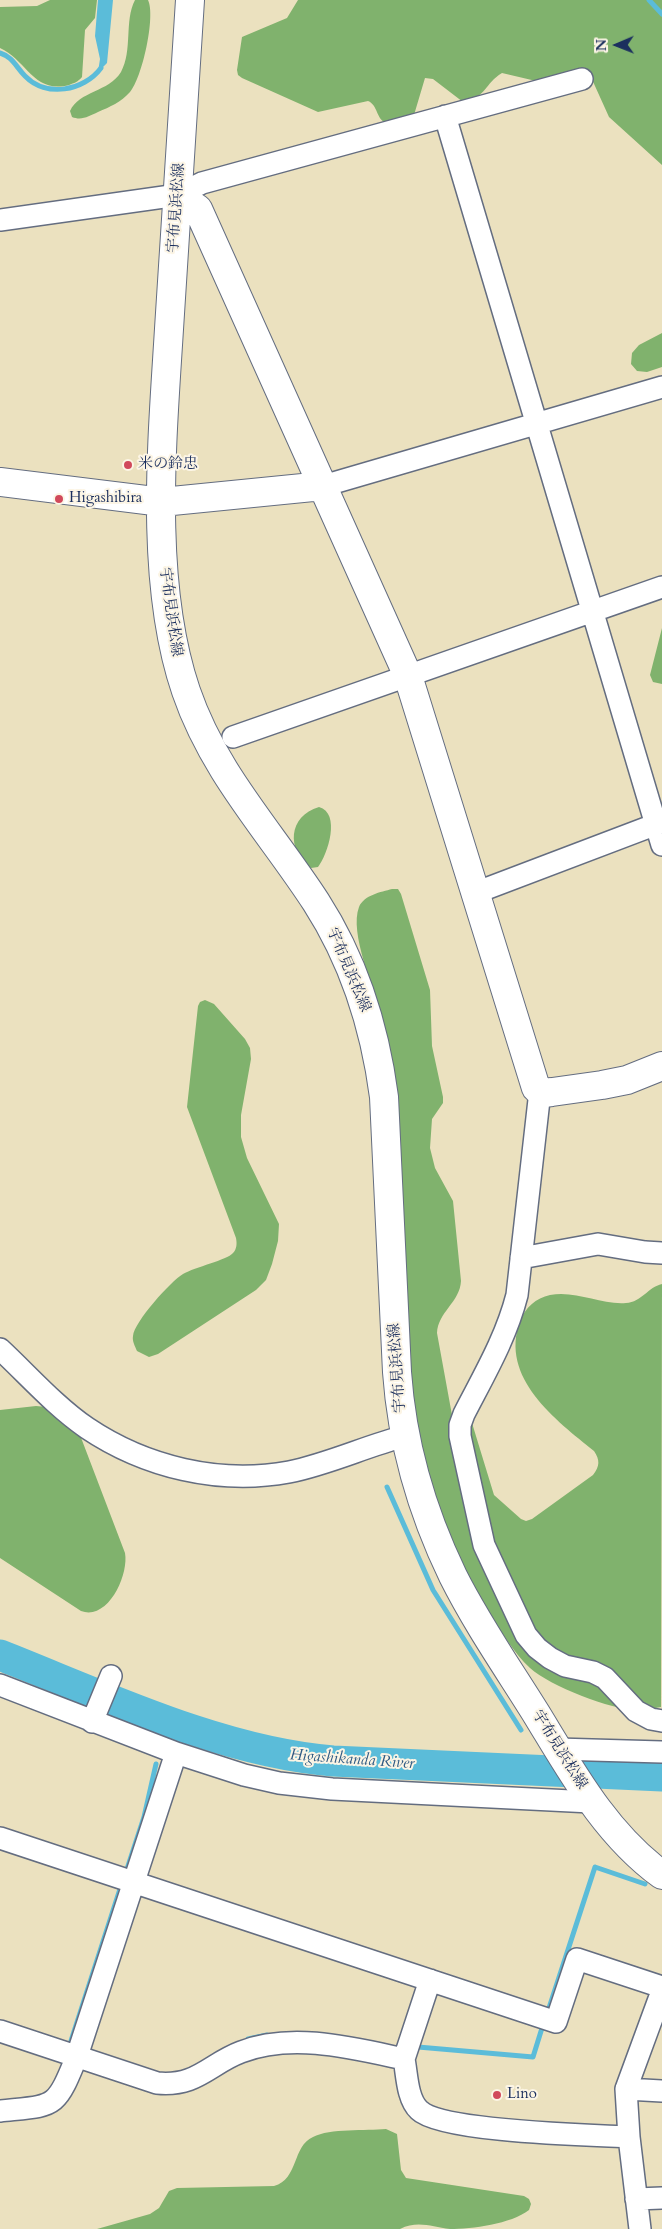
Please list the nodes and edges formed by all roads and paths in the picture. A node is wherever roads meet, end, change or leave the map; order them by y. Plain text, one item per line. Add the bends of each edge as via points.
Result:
1 (190, 0) edge
2 (582, 79) dead end
3 (445, 116) junction
4 (178, 195) junction
5 (0, 220) edge
6 (662, 387) edge
7 (537, 424) junction
8 (0, 482) edge
9 (322, 486) junction
10 (162, 502) junction
11 (662, 586) edge
12 (592, 611) junction
13 (408, 676) junction
14 (233, 737) dead end
15 (659, 824) edge
16 (662, 845) edge
17 (475, 894) junction
18 (662, 1066) edge
19 (540, 1090) junction
20 (662, 1253) edge
21 (521, 1258) junction
22 (0, 1349) edge
23 (405, 1436) junction
24 (111, 1676) dead end
25 (0, 1685) edge
26 (93, 1720) junction
27 (662, 1721) edge
28 (558, 1750) junction
29 (662, 1752) edge
30 (176, 1753) junction
31 (589, 1798) junction
32 (0, 1838) edge
33 (662, 1875) edge
34 (133, 1882) junction
35 (430, 1980) junction
36 (662, 1987) edge
37 (662, 1991) edge
38 (0, 2031) edge
39 (77, 2056) junction
40 (404, 2059) junction
41 (626, 2089) junction
42 (662, 2091) edge
43 (0, 2111) edge
44 (629, 2137) junction
45 (662, 2198) edge
46 (636, 2219) edge

1 - 4 main road, 宇布見浜松線
2 - 3 street
3 - 4 street via 202,183
3 - 7 street
4 - 5 street
4 - 9 main road via 198,209
4 - 10 main road, 宇布見浜松線 via 164,414
6 - 7 street
7 - 9 street
7 - 12 street
8 - 10 main road
9 - 10 main road
9 - 13 main road
10 - 23 main road, 宇布見浜松線 via 168,622 194,714 227,777 306,887 338,940 355,977 373,1036 384,1097 397,1372
11 - 12 street
12 - 13 street
12 - 15 street
13 - 14 street
13 - 17 main road
15 - 16 street
15 - 17 street
17 - 19 main road via 532,1080
18 - 19 main road via 627,1080 602,1085 543,1093
19 - 21 street
20 - 21 street via 598,1244
21 - 27 street via 511,1317 460,1425 484,1545 518,1621 537,1648 565,1666 605,1678 636,1711
22 - 23 street via 86,1427 127,1451 194,1472 241,1476 288,1472
23 - 28 main road, 宇布見浜松線 via 421,1495 454,1577
24 - 26 street
25 - 26 street
26 - 30 street
28 - 29 street
28 - 31 main road, 宇布見浜松線
30 - 31 street via 244,1775 305,1787
30 - 34 street
31 - 33 main road, 宇布見浜松線 via 622,1840
32 - 34 street
34 - 35 street
34 - 39 street
35 - 36 street via 556,2022 577,1959
35 - 40 street
37 - 41 street
38 - 39 street
39 - 40 street via 157,2083 170,2084 196,2078 241,2052 282,2044 339,2047
39 - 43 street via 60,2095 51,2103
40 - 44 street via 412,2099 419,2110 429,2116 463,2124 530,2132
41 - 42 street
41 - 44 street
44 - 46 street
45 - 46 street

